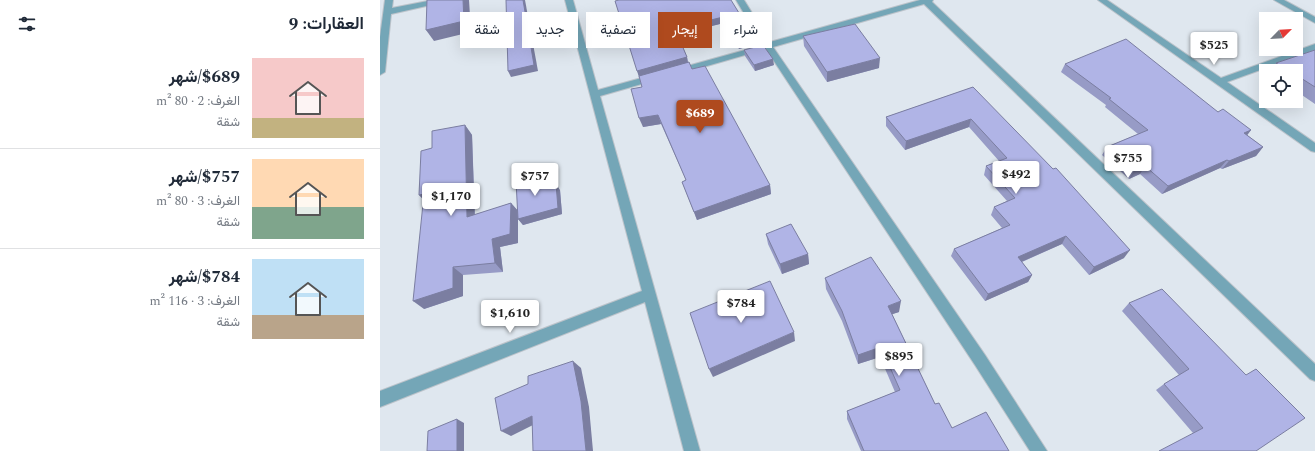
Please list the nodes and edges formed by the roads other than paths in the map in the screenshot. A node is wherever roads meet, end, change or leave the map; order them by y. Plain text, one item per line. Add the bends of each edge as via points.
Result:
1 (389, 0) edge
2 (444, 0) edge
3 (569, 0) edge
4 (740, 0) edge
5 (927, 0) edge
6 (1102, 0) edge
7 (1278, 0) edge
8 (387, 12) junction
9 (747, 12) edge
10 (1315, 20) edge
11 (772, 45) edge
12 (1315, 47) edge
13 (761, 48) edge
14 (769, 48) edge
15 (380, 72) edge
16 (1219, 82) junction
17 (595, 94) junction
18 (1315, 148) edge
19 (650, 294) junction
20 (1315, 374) edge
21 (380, 399) edge
22 (692, 451) edge
23 (1039, 451) edge

1 - 8 street
2 - 8 street
3 - 17 street
4 - 9 street
5 - 11 street
5 - 20 street
6 - 16 street
7 - 10 street
8 - 15 street
12 - 16 street
13 - 17 street
14 - 23 street
16 - 18 street
17 - 19 street
19 - 21 street
19 - 22 street

